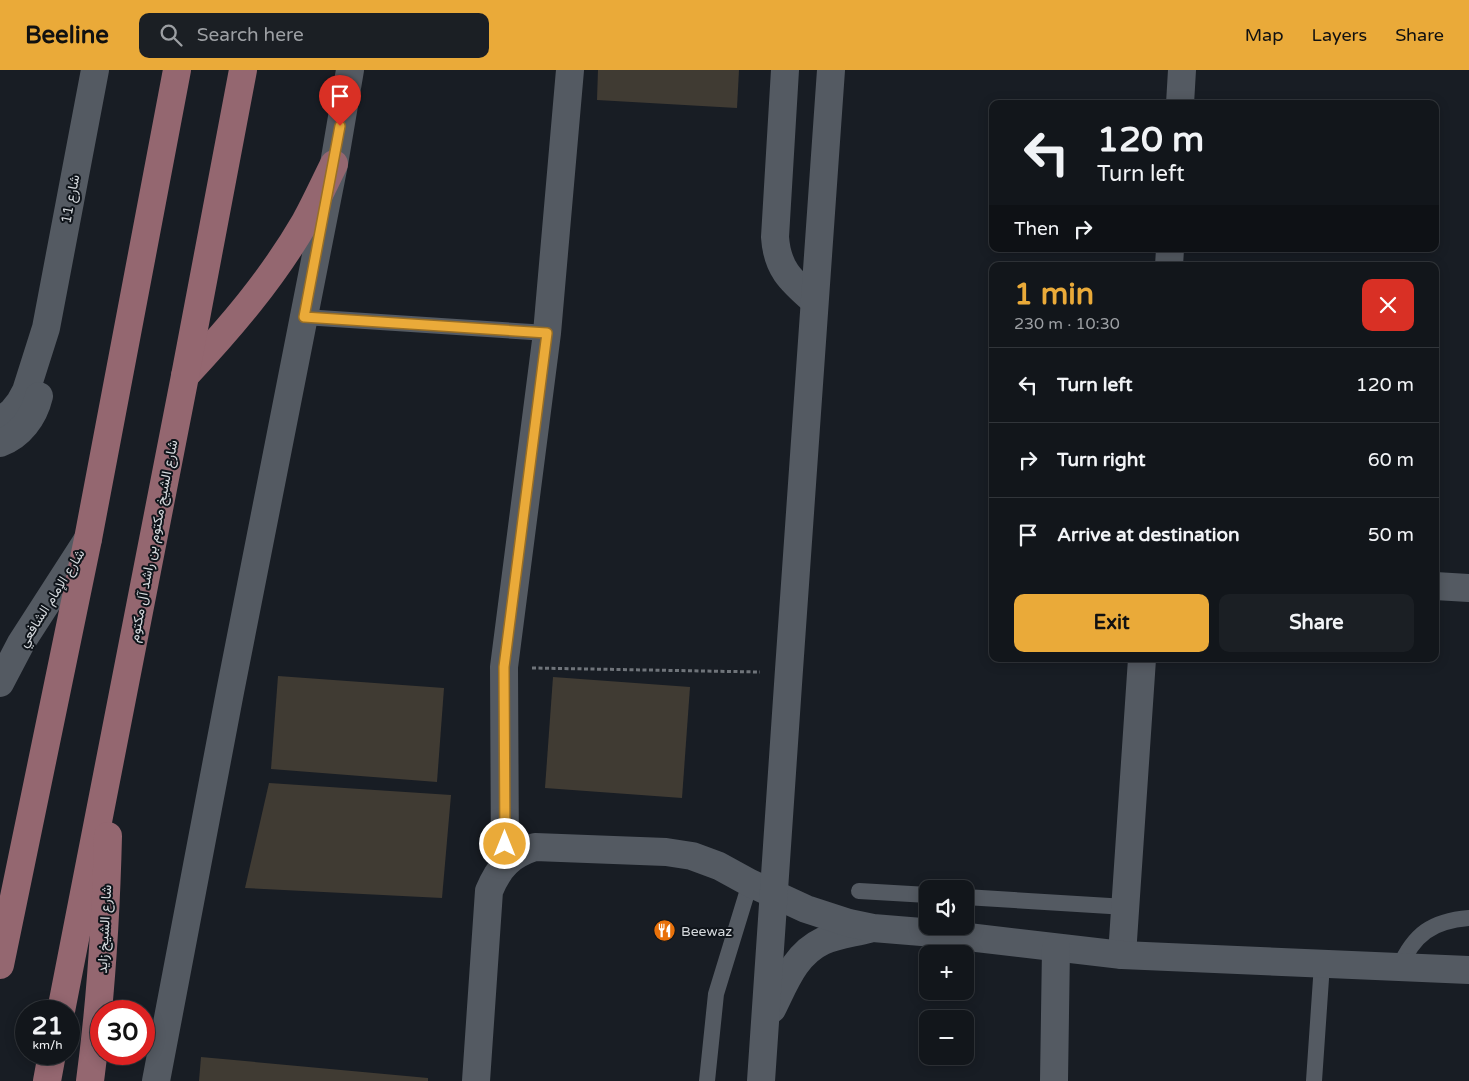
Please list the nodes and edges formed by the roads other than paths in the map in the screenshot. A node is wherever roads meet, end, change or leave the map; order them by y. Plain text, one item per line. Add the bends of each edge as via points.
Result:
1 (95, 70) edge
2 (177, 70) edge
3 (242, 70) edge
4 (350, 70) edge
5 (570, 70) edge
6 (785, 70) edge
7 (831, 70) edge
8 (1182, 70) edge
9 (1180, 100) edge
10 (334, 164) junction
11 (813, 300) junction
12 (304, 317) junction
13 (46, 328) junction
14 (547, 333) junction
15 (185, 376) junction
16 (0, 421) edge
17 (0, 443) edge
18 (88, 539) junction
19 (1439, 586) edge
20 (1469, 588) edge
21 (1142, 662) edge
22 (0, 683) edge
23 (107, 776) junction
24 (28, 825) junction
25 (505, 864) junction
26 (0, 880) edge
27 (750, 883) junction
28 (859, 891) dead end
29 (919, 894) edge
30 (775, 895) junction
31 (974, 898) edge
32 (1126, 907) junction
33 (1469, 918) edge
34 (873, 928) junction
35 (919, 930) edge
36 (968, 935) edge
37 (1056, 948) junction
38 (1122, 956) junction
39 (1322, 964) junction
40 (0, 965) edge
41 (1399, 968) junction
42 (1469, 970) edge
43 (62, 1000) edge
44 (765, 1021) junction
45 (50, 1065) edge
46 (47, 1081) edge
47 (90, 1081) edge
48 (156, 1081) edge
49 (476, 1081) edge
50 (707, 1081) edge
51 (761, 1081) edge
52 (1054, 1081) edge
53 (1314, 1081) edge

1 - 13 street, شارع 11
2 - 18 main road
3 - 15 main road, شارع الشيخ مكتوم بن راشد آل مكتوم
4 - 10 street
5 - 14 street
6 - 11 street via 776,249 786,274
7 - 11 street
8 - 9 street
10 - 12 street
10 - 15 main road via 270,277 230,329
11 - 30 street
12 - 14 lane
12 - 48 street
13 - 16 street, شارع 11 via 26,390 12,412
13 - 17 street, شارع 11 via 41,387 33,413 26,425
14 - 25 street via 504,667
15 - 23 main road, شارع الشيخ مكتوم بن راشد آل مكتوم
18 - 22 street, شارع الإمام الشافعي via 21,643
18 - 24 main road
19 - 20 street
21 - 32 street
23 - 43 main road, شارع الشيخ مكتوم بن راشد آل مكتوم
23 - 47 main road, شارع الشيخ زايد via 105,934
24 - 26 main road
24 - 40 main road
25 - 27 street via 535,846 666,852 692,856
25 - 49 street via 489,891
27 - 30 street
27 - 50 lane via 716,994
28 - 29 lane
30 - 34 street via 829,917
30 - 44 street
31 - 32 lane
32 - 38 street
33 - 41 lane via 1441,923 1428,930 1407,950
34 - 35 street
34 - 44 street via 824,940 804,953 787,976
36 - 37 street
37 - 38 street
37 - 52 street
38 - 39 street
39 - 41 street
39 - 53 lane
41 - 42 street
44 - 51 street
45 - 46 main road

